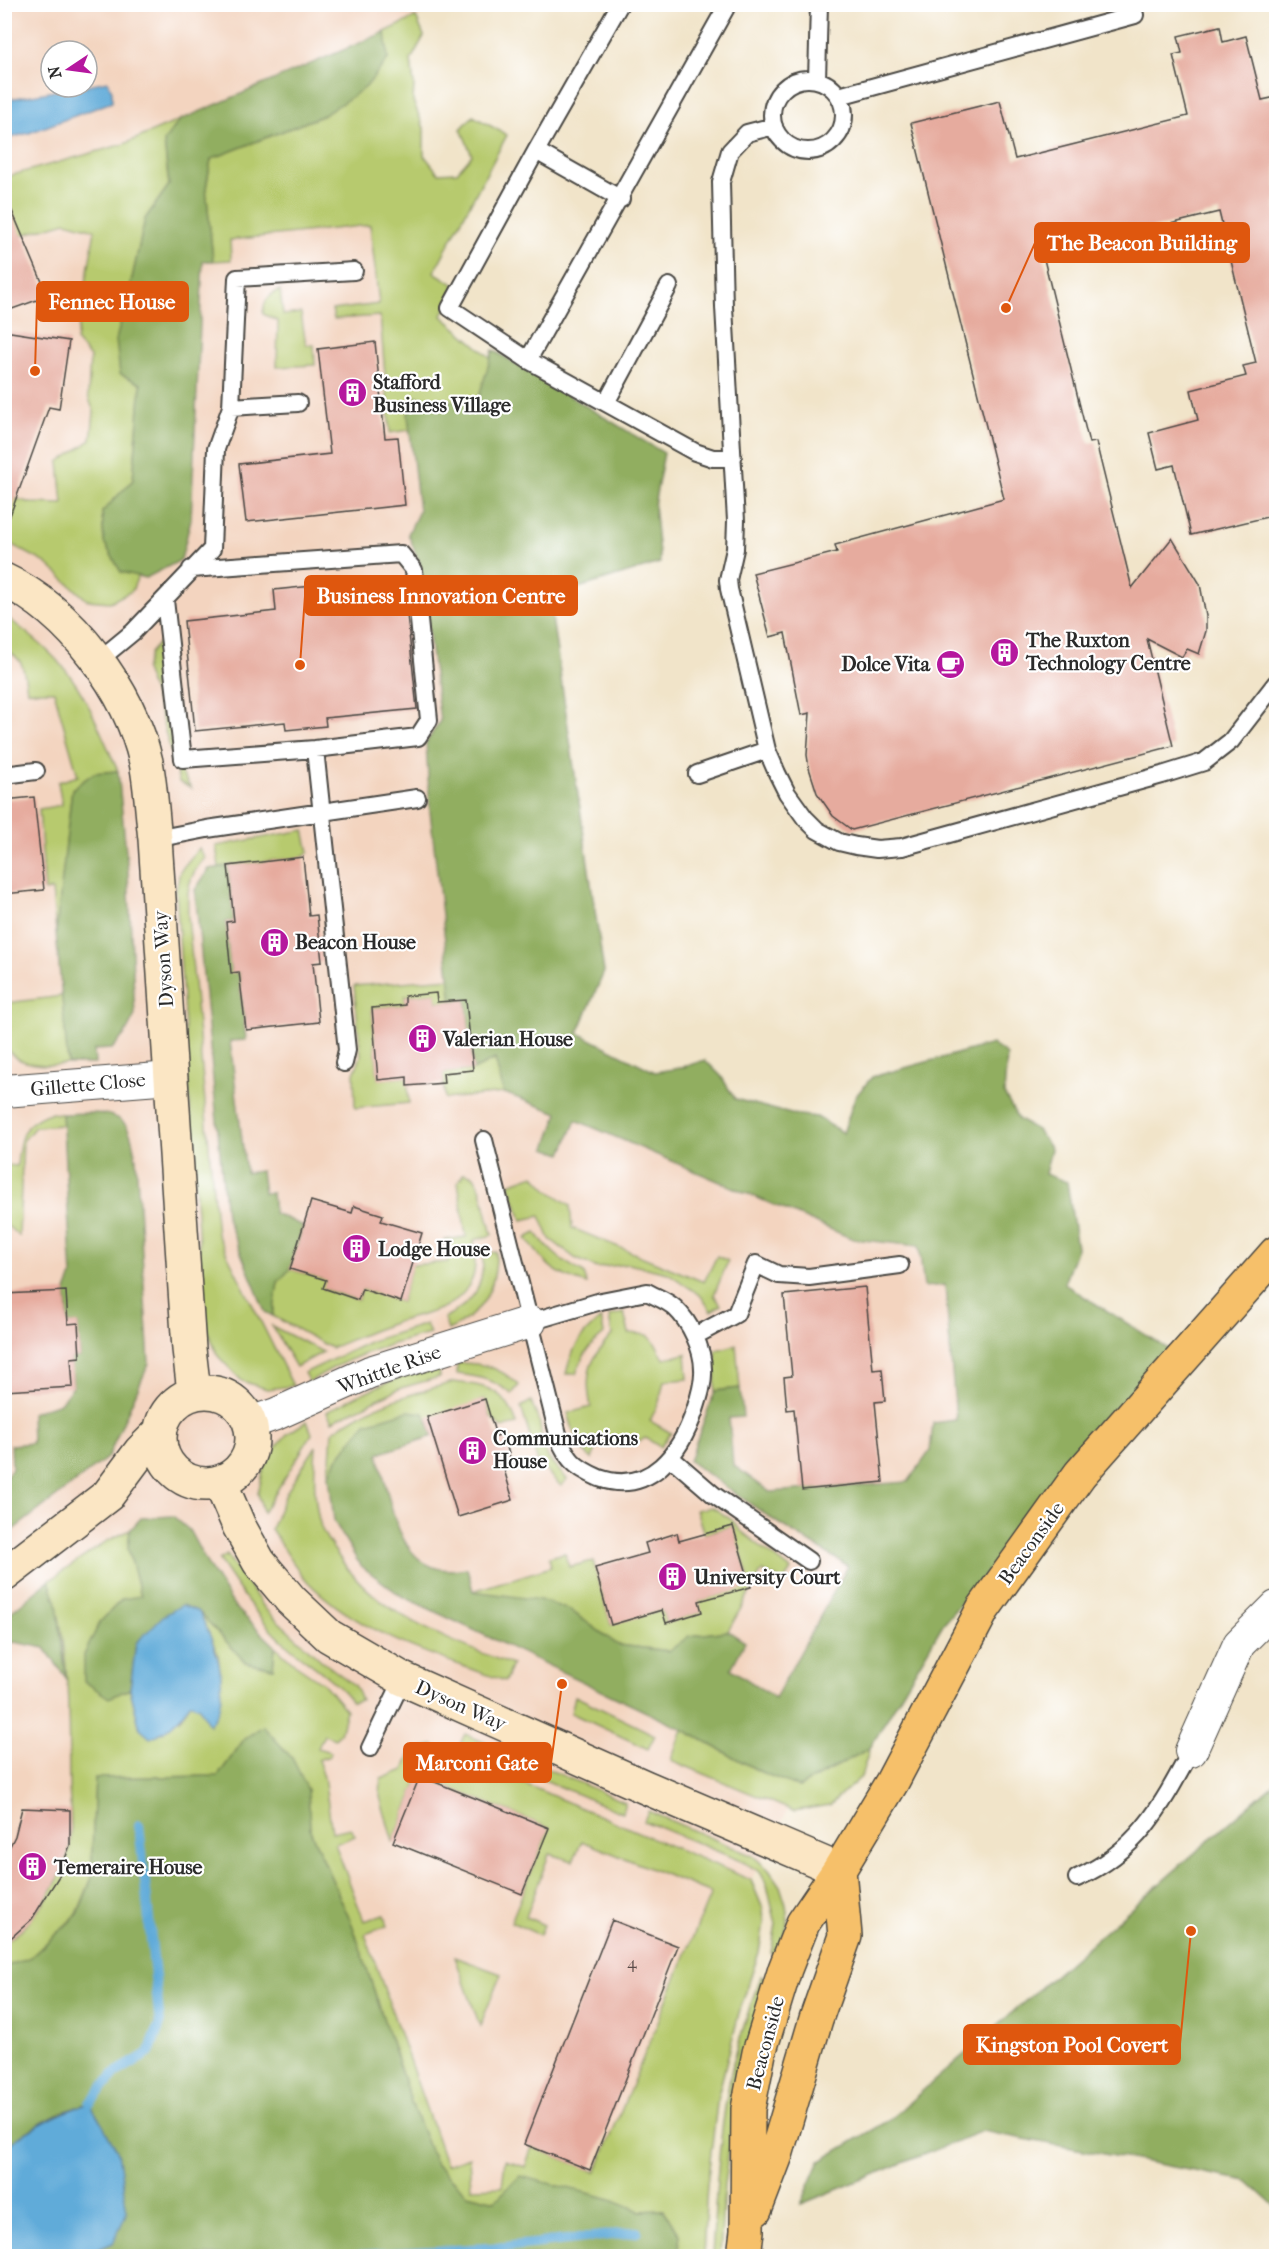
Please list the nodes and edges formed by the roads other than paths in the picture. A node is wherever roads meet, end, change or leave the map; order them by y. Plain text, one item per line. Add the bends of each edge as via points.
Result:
1 (620, 4) edge
2 (728, 4) edge
3 (819, 4) edge
4 (1131, 4) edge
5 (817, 80) junction
6 (839, 96) junction
7 (774, 126) junction
8 (536, 151) junction
9 (621, 199) junction
10 (354, 271) dead end
11 (669, 286) dead end
12 (528, 360) junction
13 (298, 403) dead end
14 (606, 403) junction
15 (231, 407) junction
16 (733, 458) junction
17 (192, 569) junction
18 (4, 580) edge
19 (165, 600) junction
20 (99, 660) junction
21 (1276, 683) edge
22 (315, 749) junction
23 (767, 750) junction
24 (36, 771) dead end
25 (697, 774) dead end
26 (4, 775) edge
27 (417, 798) dead end
28 (323, 811) junction
29 (155, 839) junction
30 (344, 1063) dead end
31 (171, 1078) junction
32 (4, 1091) edge
33 (484, 1140) dead end
34 (1276, 1253) edge
35 (900, 1265) dead end
36 (530, 1322) junction
37 (695, 1336) junction
38 (194, 1392) junction
39 (250, 1423) junction
40 (159, 1433) junction
41 (670, 1457) junction
42 (220, 1482) junction
43 (809, 1561) dead end
44 (4, 1575) edge
45 (1276, 1607) edge
46 (403, 1679) junction
47 (370, 1748) dead end
48 (1191, 1751) joint
49 (839, 1870) junction
50 (1077, 1878) dead end
51 (746, 2244) edge

1 - 8 lane
2 - 9 lane
3 - 5 lane
4 - 6 lane via 1136,15
5 - 6 lane via 832,87
5 - 7 lane via 799,80 779,92 772,114
6 - 7 lane via 845,119 834,141 824,148 794,148 779,137
7 - 16 lane via 747,134 730,151 720,182
8 - 9 lane
8 - 12 lane via 450,308
9 - 12 lane
10 - 15 lane via 237,278
11 - 14 lane
12 - 14 lane
13 - 15 lane
14 - 16 lane via 695,452 713,458
15 - 17 lane via 216,449 213,549
16 - 23 lane via 735,549 729,589
17 - 19 lane
17 - 22 lane via 401,554 414,570 429,720 418,737
18 - 20 street, Dyson Way via 52,611
19 - 20 lane
19 - 22 lane via 183,759
20 - 29 street, Dyson Way via 125,704 146,761
21 - 23 lane via 1231,741 1204,762 902,847 856,846 817,830 787,793
22 - 28 lane
23 - 25 lane
24 - 26 lane
27 - 28 lane
28 - 29 lane
28 - 30 lane via 347,1050
29 - 31 street, Dyson Way
31 - 32 street, Gillette Close
31 - 38 street, Dyson Way
33 - 36 lane, Whittle Rise
34 - 49 highway, Beaconside via 1080,1474 984,1609 892,1782
35 - 37 lane via 809,1276 779,1275 756,1264 736,1314
36 - 37 lane, Whittle Rise via 647,1292 675,1308
36 - 39 street, Whittle Rise via 370,1372
36 - 41 lane, Whittle Rise via 560,1442 573,1462 608,1481 629,1482 651,1475
37 - 41 lane, Whittle Rise via 703,1369 699,1397 682,1442
38 - 39 street via 222,1394 239,1406
38 - 40 street via 171,1407
39 - 42 street via 251,1445 243,1465
40 - 42 street via 172,1470 194,1483
40 - 44 street via 108,1495
41 - 43 lane via 714,1495
42 - 46 street, Dyson Way via 238,1526 259,1562 291,1600 329,1636
45 - 48 street via 1239,1644
46 - 47 lane
46 - 49 street, Dyson Way
48 - 50 lane via 1164,1801 1133,1841 1098,1868
49 - 51 highway, Beaconside via 845,1936
49 - 51 highway, Beaconside via 803,1923 759,2053 748,2109

